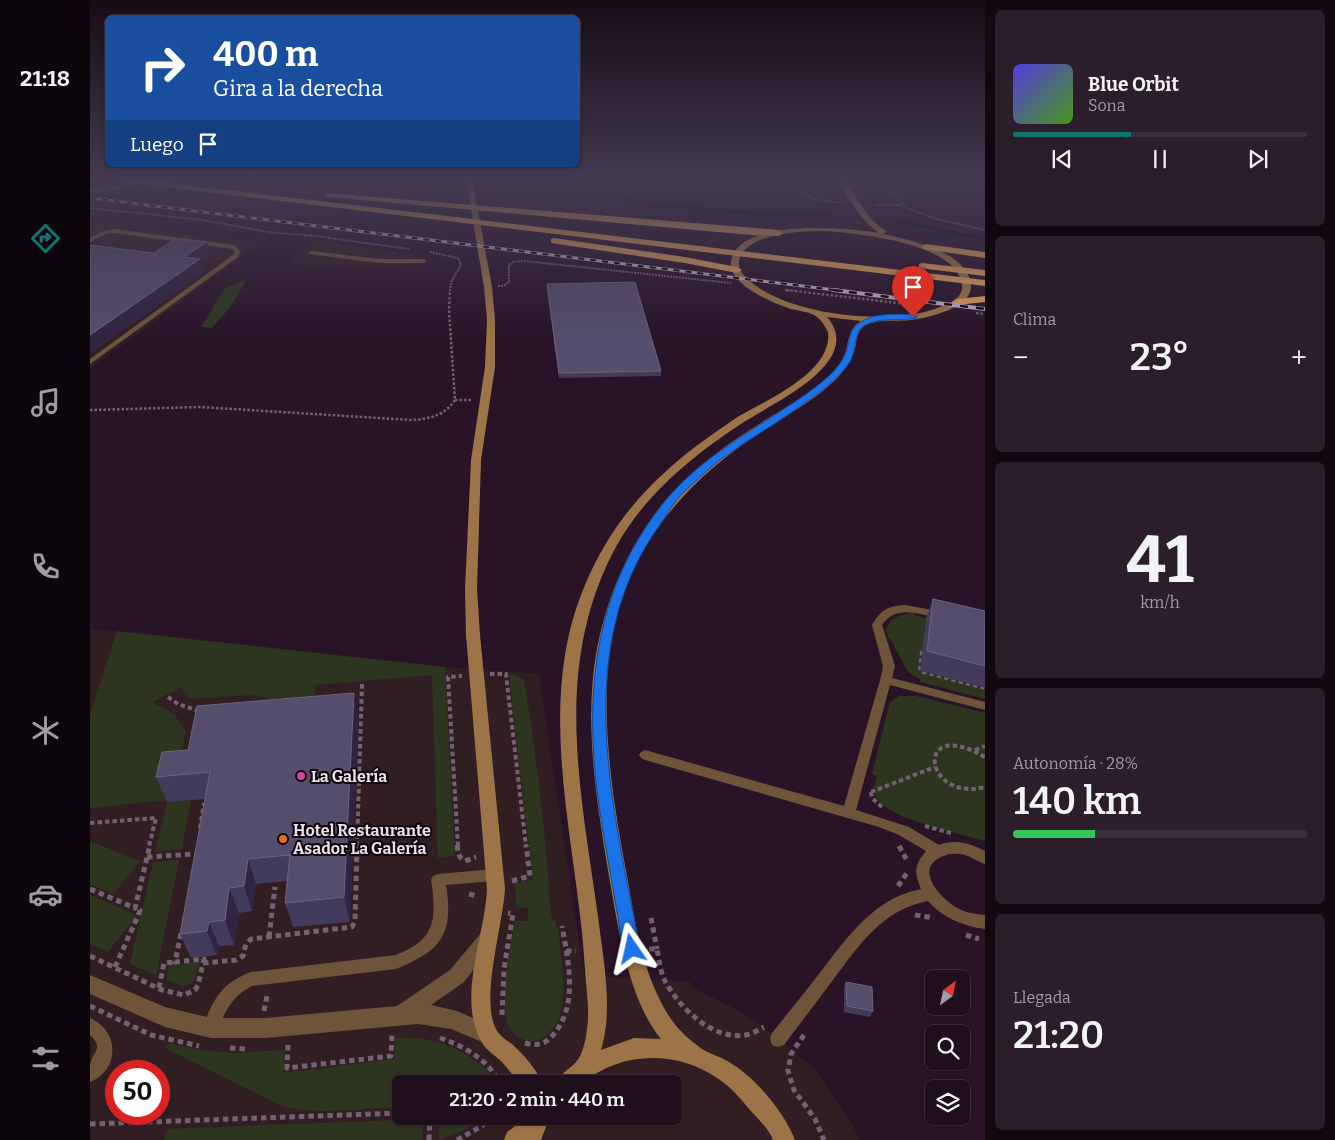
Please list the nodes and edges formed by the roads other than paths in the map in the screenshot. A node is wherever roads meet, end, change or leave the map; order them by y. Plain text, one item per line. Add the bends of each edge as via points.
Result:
1 (105, 232) edge
2 (123, 232) edge
3 (479, 232) edge
4 (492, 232) edge
5 (557, 232) edge
6 (628, 232) edge
7 (756, 232) edge
8 (788, 232) edge
9 (868, 232) edge
10 (885, 232) edge
11 (778, 233) junction
12 (894, 237) junction
13 (90, 240) edge
14 (926, 248) junction
15 (311, 252) dead end
16 (985, 255) edge
17 (348, 258) junction
18 (424, 261) dead end
19 (338, 265) dead end
20 (738, 272) junction
21 (985, 272) edge
22 (985, 283) edge
23 (985, 299) edge
24 (957, 302) junction
25 (817, 312) junction
26 (873, 319) junction
27 (90, 362) edge
28 (948, 617) edge
29 (886, 680) junction
30 (985, 706) edge
31 (645, 755) dead end
32 (849, 813) junction
33 (937, 851) junction
34 (985, 858) edge
35 (494, 874) junction
36 (930, 894) junction
37 (985, 922) edge
38 (491, 933) junction
39 (90, 984) edge
40 (402, 1014) junction
41 (90, 1026) edge
42 (487, 1034) junction
43 (207, 1037) junction
44 (778, 1039) dead end
45 (696, 1056) junction
46 (587, 1066) junction
47 (90, 1074) edge
48 (526, 1075) edge
49 (576, 1075) edge
50 (534, 1128) edge
51 (515, 1140) edge
52 (784, 1140) edge

1 - 13 lane
2 - 27 lane via 234,247 238,252
3 - 35 main road via 491,320 490,367 476,460 471,589
4 - 20 highway via 656,255
5 - 22 highway
6 - 21 highway
7 - 11 highway
8 - 11 main road
9 - 12 main road
10 - 12 main road
11 - 20 main road via 755,240 739,251 735,260
12 - 14 main road
14 - 16 highway
14 - 24 main road via 955,264 964,275 966,291
15 - 17 lane
17 - 18 lane via 385,262
17 - 19 lane
20 - 25 main road via 753,288 781,302
23 - 24 highway
24 - 26 main road via 913,317
25 - 26 main road
25 - 46 main road via 830,324 834,336 827,357 804,380 703,445 660,480 610,546 587,596 575,638 566,717 568,776 594,950 598,1025
26 - 45 main road via 858,326 846,361 829,381 722,454 678,493 642,542 625,575 609,624 598,708 602,784 632,949 640,980 666,1029
28 - 29 lane via 899,608 880,618 877,625 879,636 889,666
29 - 30 lane
29 - 32 lane
31 - 32 lane
32 - 33 lane via 904,831
33 - 34 lane via 963,849
33 - 36 lane via 924,864 924,884
35 - 38 main road via 496,912
35 - 43 lane via 438,880 443,912 441,923 426,948 414,956 396,962 251,979 230,990
36 - 37 lane via 964,920
36 - 44 lane via 889,907 866,924
38 - 40 street via 457,976
38 - 42 main road via 481,994 481,1012
39 - 43 street via 175,1019
40 - 42 street via 438,1016
40 - 43 street via 261,1028
41 - 47 lane via 105,1040 105,1052
42 - 48 main road
45 - 46 main road via 674,1049 634,1048
45 - 52 main road via 724,1070 744,1086 780,1130
46 - 49 main road
50 - 51 main road

